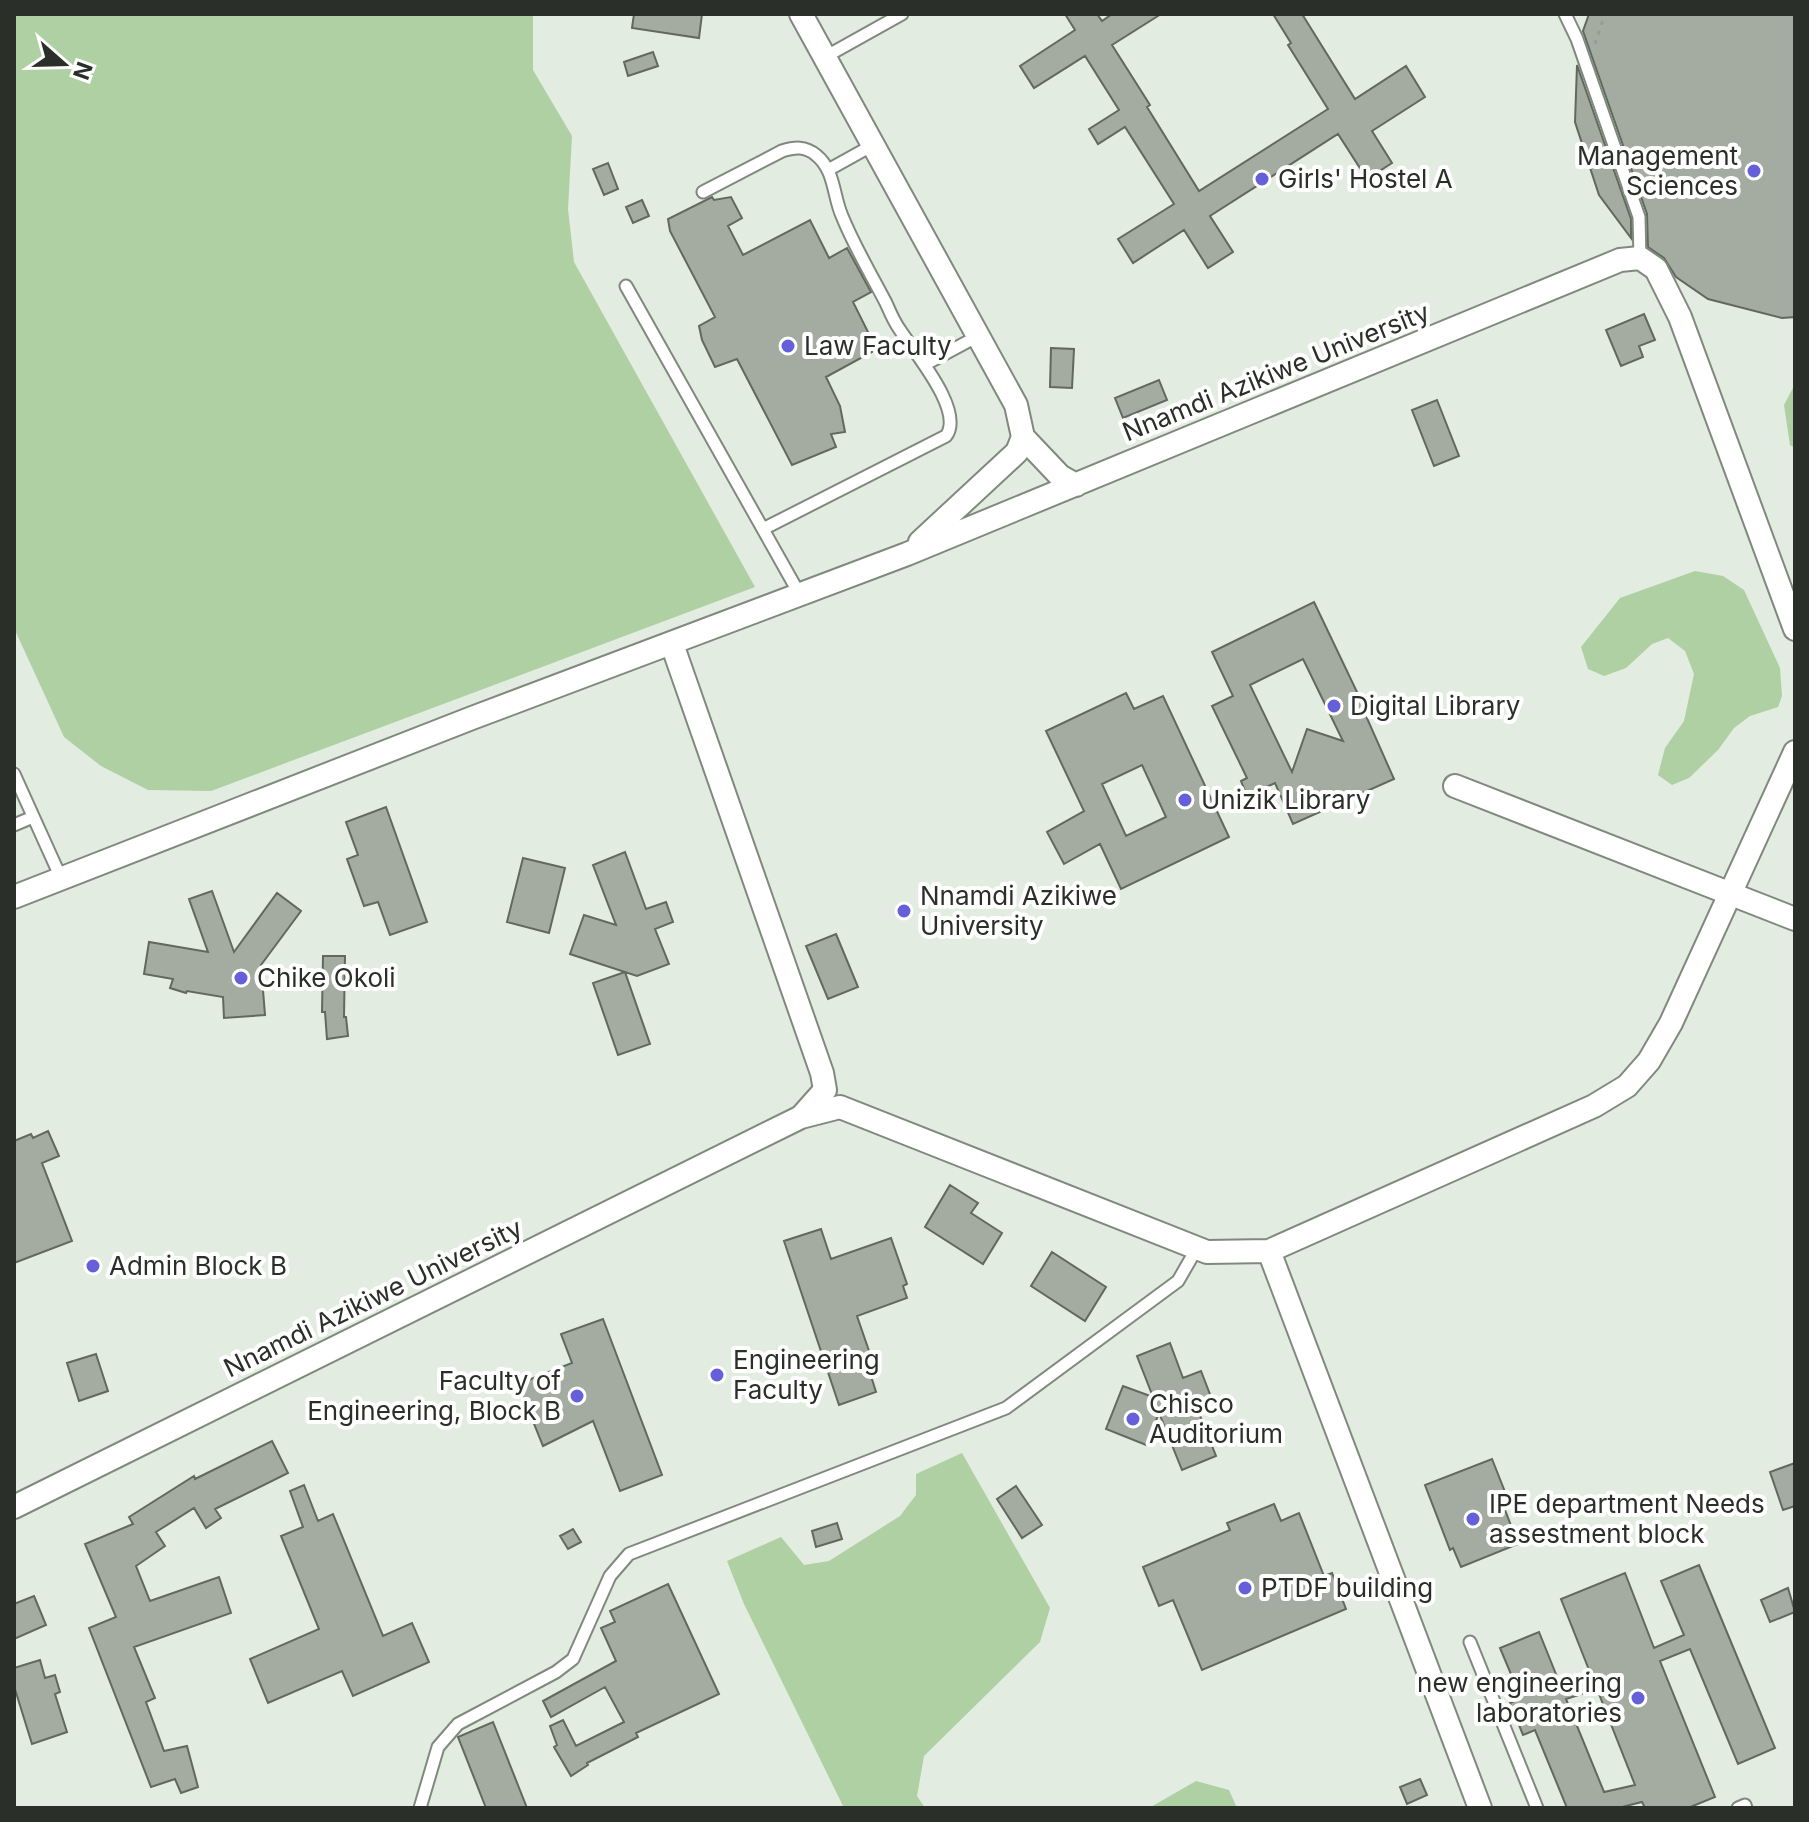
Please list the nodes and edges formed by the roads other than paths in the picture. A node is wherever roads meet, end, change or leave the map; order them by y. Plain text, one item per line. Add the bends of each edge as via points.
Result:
1 (801, 14) edge
2 (902, 14) edge
3 (1565, 14) edge
4 (825, 57) junction
5 (873, 145) junction
6 (828, 170) junction
7 (703, 192) dead end
8 (1640, 258) junction
9 (626, 286) dead end
10 (978, 336) junction
11 (926, 364) junction
12 (1023, 437) junction
13 (1076, 485) junction
14 (763, 529) junction
15 (907, 554) junction
16 (800, 595) junction
17 (1795, 629) edge
18 (672, 644) junction
19 (1795, 752) edge
20 (14, 774) edge
21 (1455, 786) dead end
22 (33, 817) junction
23 (14, 825) edge
24 (61, 878) junction
25 (1731, 895) junction
26 (14, 897) edge
27 (1795, 919) edge
28 (825, 1090) junction
29 (840, 1107) junction
30 (801, 1117) junction
31 (1197, 1248) junction
32 (1269, 1251) junction
33 (14, 1507) edge
34 (1470, 1642) dead end
35 (420, 1808) edge
36 (1480, 1808) edge
37 (1537, 1808) edge
38 (1738, 1808) edge
39 (1746, 1808) edge

1 - 4 street
2 - 4 lane
3 - 8 lane via 1639,217
4 - 5 street
5 - 6 lane
5 - 10 street
6 - 7 lane via 816,155 794,147
6 - 11 lane via 841,215 898,328
8 - 13 street, Nnamdi Azikiwe University via 1620,260
8 - 17 street via 1656,269 1680,317
9 - 14 lane
10 - 11 lane
10 - 12 street via 1016,405
11 - 14 lane via 951,417 946,436
12 - 13 street via 1060,476
12 - 15 street via 1017,452
13 - 15 street, Nnamdi Azikiwe University
14 - 16 lane
15 - 16 street, Nnamdi Azikiwe University
16 - 18 street, Nnamdi Azikiwe University
18 - 24 street, Nnamdi Azikiwe University
18 - 28 street via 818,1056
19 - 25 street
20 - 22 lane
21 - 25 street
22 - 23 lane
22 - 24 lane
24 - 26 street, Nnamdi Azikiwe University
25 - 27 street
25 - 32 street via 1671,1023 1627,1086 1594,1106
28 - 29 street
28 - 30 street, Nnamdi Azikiwe University
29 - 30 street, Nnamdi Azikiwe University
29 - 31 street
30 - 33 street, Nnamdi Azikiwe University
31 - 32 street
31 - 35 lane via 1178,1281 1006,1408 629,1554 610,1576 573,1659 458,1724 438,1747
32 - 36 street
34 - 37 lane
38 - 39 lane

